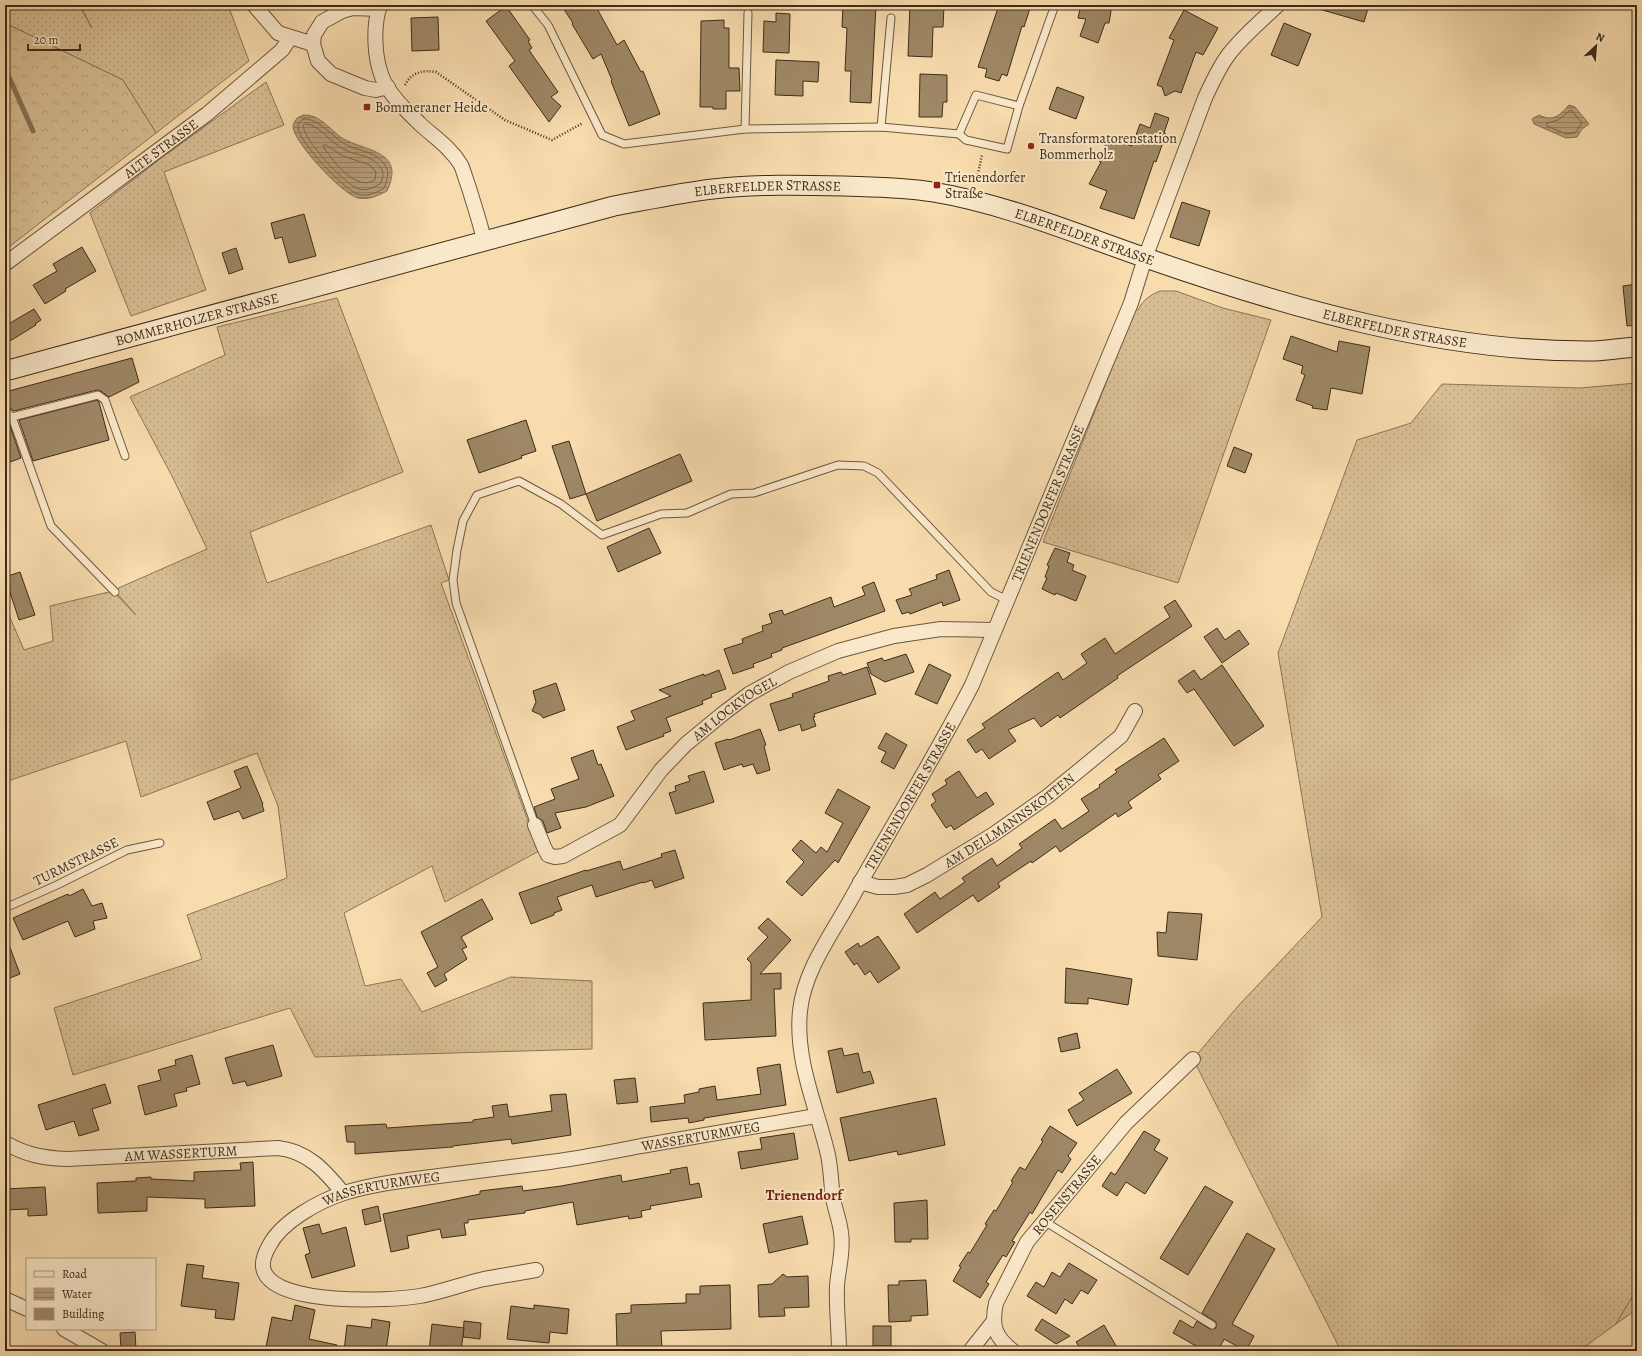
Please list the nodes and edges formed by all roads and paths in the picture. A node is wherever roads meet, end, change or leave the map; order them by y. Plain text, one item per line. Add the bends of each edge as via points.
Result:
1 (254, 5) edge
2 (532, 5) edge
3 (1055, 5) edge
4 (1278, 5) edge
5 (379, 7) edge
6 (748, 13) dead end
7 (891, 18) dead end
8 (290, 38) junction
9 (312, 44) junction
10 (388, 86) junction
11 (396, 98) junction
12 (1019, 106) junction
13 (593, 118) junction
14 (881, 128) junction
15 (745, 129) junction
16 (958, 134) junction
17 (985, 144) junction
18 (972, 201) junction
19 (484, 240) junction
20 (1146, 258) junction
21 (5, 264) edge
22 (390, 266) joint
23 (1637, 347) edge
24 (5, 371) edge
25 (5, 410) edge
26 (12, 416) junction
27 (125, 456) dead end
28 (115, 592) dead end
29 (1007, 600) junction
30 (994, 630) junction
31 (1135, 711) dead end
32 (536, 825) joint
33 (160, 843) dead end
34 (860, 882) junction
35 (5, 908) edge
36 (1193, 1059) dead end
37 (816, 1116) junction
38 (5, 1143) edge
39 (343, 1193) junction
40 (1044, 1221) junction
41 (536, 1270) dead end
42 (5, 1299) edge
43 (26, 1309) edge
44 (993, 1322) junction
45 (1212, 1325) dead end
46 (66, 1330) edge
47 (102, 1351) edge
48 (840, 1351) edge
49 (970, 1351) edge
50 (1013, 1351) edge

1 - 8 street via 278,33
2 - 13 lane via 548,25
3 - 12 lane
4 - 20 street, TRIENENDORFER STRASSE via 1238,43 1214,80
5 - 9 street via 353,8 322,22
5 - 10 street via 377,54 382,77
6 - 15 lane
7 - 14 lane
8 - 9 street
8 - 21 street, ALTE STRASSE via 282,50 207,114
9 - 10 street via 318,61 331,74 365,88 376,90
10 - 11 street
11 - 13 path via 409,78 424,70 436,72 505,120 552,140
11 - 19 street via 420,124 446,146 461,165
12 - 16 lane via 976,95
12 - 17 lane via 1007,149
13 - 15 lane via 602,135 624,144
14 - 15 lane
14 - 16 lane
16 - 17 lane via 966,140
17 - 18 path
18 - 19 main road, ELBERFELDER STRASSE via 935,192 870,187 771,185 714,189 614,206
18 - 20 main road, ELBERFELDER STRASSE via 1101,241
19 - 22 main road, ELBERFELDER STRASSE
20 - 23 main road, ELBERFELDER STRASSE via 1287,304 1434,337 1536,349 1596,351
20 - 29 street, TRIENENDORFER STRASSE via 1131,303
22 - 24 main road, BOMMERHOLZER STRASSE
25 - 26 lane
26 - 27 lane via 98,394 105,400
26 - 28 lane via 51,526
29 - 30 street, TRIENENDORFER STRASSE
29 - 32 lane via 991,592 878,473 864,466 838,465 754,493 730,494 688,513 661,514 602,535 561,504 519,482 477,495 463,521 457,550 453,580 456,603
30 - 32 street, AM LOCKVOGEL via 941,629 894,636 814,660 749,694 707,726 661,770 620,825 563,856 555,857 548,855
30 - 34 street, TRIENENDORFER STRASSE via 972,685 949,729
31 - 34 street, AM DELLMANNSKOTTEN via 1121,736 1048,796 988,838 907,885 878,887
33 - 35 lane, TURMSTRASSE via 127,850
34 - 37 street, TRIENENDORFER STRASSE via 817,960 803,995 801,1056
36 - 40 street, ROSENSTRASSE via 1126,1123
37 - 39 street, WASSERTURMWEG via 552,1162 376,1184
37 - 48 street, TRIENENDORFER STRASSE via 828,1155 842,1240 837,1289
38 - 39 street, AM WASSERTURM via 34,1156 67,1159 278,1148 311,1159
39 - 41 street, WASSERTURMWEG via 309,1210 277,1234 263,1262 268,1278 296,1293 330,1299 384,1300 418,1296
40 - 44 street, ROSENSTRASSE via 1027,1242 996,1303
40 - 45 lane
42 - 43 street
44 - 49 street
44 - 50 street via 997,1335
46 - 47 street

